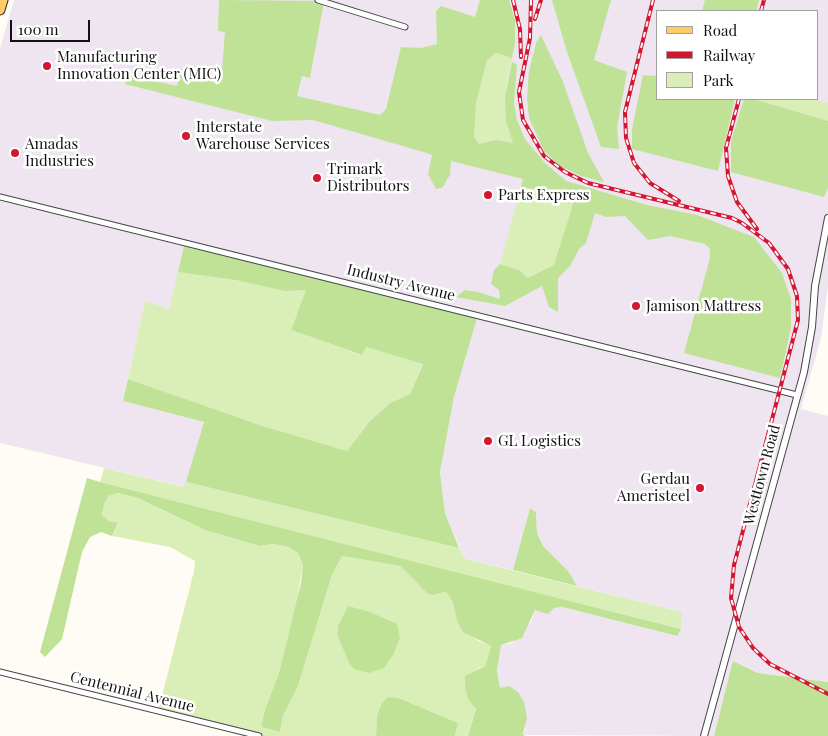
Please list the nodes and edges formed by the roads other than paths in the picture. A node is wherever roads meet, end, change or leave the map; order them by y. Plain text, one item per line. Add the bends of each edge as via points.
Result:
1 (3, 0) edge
2 (318, 0) edge
3 (0, 10) edge
4 (405, 28) dead end
5 (0, 197) edge
6 (828, 218) edge
7 (797, 395) junction
8 (0, 672) edge
9 (259, 736) edge
10 (704, 736) edge

1 - 3 main road
2 - 4 street
5 - 7 street, Industry Avenue
6 - 7 street, Westtown Road via 815,286 808,354
7 - 10 street, Westtown Road
8 - 9 street, Centennial Avenue

